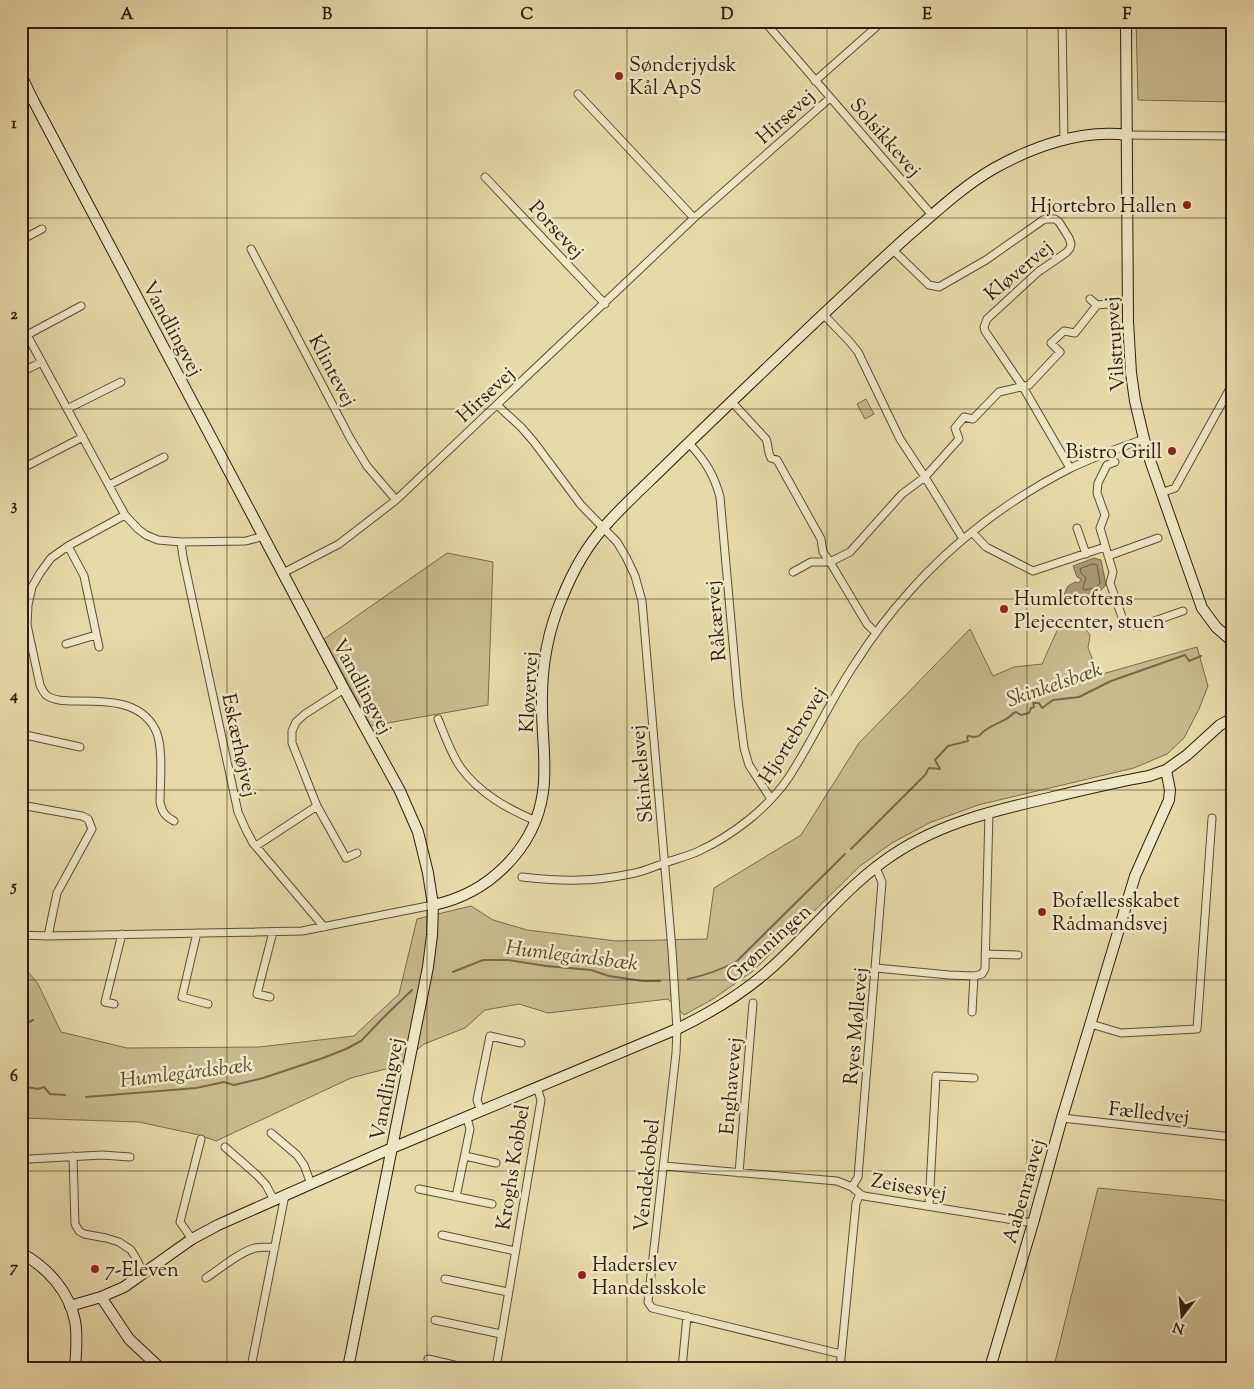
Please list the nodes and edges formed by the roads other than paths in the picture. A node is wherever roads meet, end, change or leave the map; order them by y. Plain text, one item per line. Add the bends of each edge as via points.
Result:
1 (764, 21) edge
2 (882, 21) edge
3 (1062, 21) edge
4 (1126, 21) edge
5 (21, 75) edge
6 (815, 81) junction
7 (578, 94) dead end
8 (830, 98) junction
9 (1127, 135) junction
10 (1233, 136) edge
11 (1064, 140) junction
12 (485, 177) dead end
13 (932, 215) junction
14 (694, 218) junction
15 (42, 229) dead end
16 (21, 240) edge
17 (251, 249) dead end
18 (893, 250) junction
19 (1090, 299) dead end
20 (605, 304) junction
21 (1108, 304) dead end
22 (1097, 305) junction
23 (82, 306) dead end
24 (823, 314) junction
25 (21, 324) edge
26 (27, 334) junction
27 (42, 362) junction
28 (21, 372) edge
29 (121, 382) dead end
30 (1233, 383) edge
31 (1023, 387) junction
32 (1224, 399) junction
33 (732, 402) junction
34 (1233, 403) edge
35 (497, 405) junction
36 (67, 409) junction
37 (83, 437) junction
38 (1144, 439) junction
39 (689, 443) junction
40 (164, 457) dead end
41 (1115, 462) dead end
42 (1070, 468) junction
43 (21, 469) edge
44 (925, 477) junction
45 (109, 485) junction
46 (1161, 493) junction
47 (396, 500) junction
48 (125, 515) junction
49 (604, 527) junction
50 (1077, 528) dead end
51 (972, 532) junction
52 (264, 536) junction
53 (1158, 538) dead end
54 (963, 539) junction
55 (181, 542) junction
56 (68, 546) junction
57 (1106, 547) junction
58 (1086, 554) junction
59 (1108, 556) junction
60 (830, 562) junction
61 (793, 572) dead end
62 (283, 573) junction
63 (1183, 611) dead end
64 (24, 624) edge
65 (876, 633) junction
66 (96, 635) junction
67 (1233, 642) edge
68 (66, 644) dead end
69 (99, 647) dead end
70 (344, 689) junction
71 (1233, 718) edge
72 (438, 719) dead end
73 (21, 734) edge
74 (80, 747) dead end
75 (1166, 770) junction
76 (771, 799) junction
77 (21, 805) edge
78 (317, 806) junction
79 (990, 812) junction
80 (1212, 818) dead end
81 (174, 820) dead end
82 (536, 821) junction
83 (256, 846) junction
84 (357, 853) dead end
85 (664, 863) junction
86 (876, 868) junction
87 (522, 877) dead end
88 (433, 905) junction
89 (324, 927) junction
90 (273, 932) junction
91 (197, 933) junction
92 (122, 934) junction
93 (21, 935) edge
94 (48, 936) junction
95 (986, 954) junction
96 (1018, 955) dead end
97 (876, 968) junction
98 (974, 976) junction
99 (270, 997) dead end
100 (753, 1003) dead end
101 (114, 1004) dead end
102 (208, 1004) dead end
103 (972, 1012) dead end
104 (1090, 1024) junction
105 (677, 1029) junction
106 (521, 1043) dead end
107 (974, 1078) dead end
108 (537, 1087) junction
109 (481, 1111) junction
110 (466, 1118) junction
111 (1062, 1118) junction
112 (272, 1132) dead end
113 (1233, 1137) edge
114 (201, 1139) dead end
115 (225, 1147) dead end
116 (392, 1148) junction
117 (74, 1156) junction
118 (465, 1156) junction
119 (130, 1157) dead end
120 (496, 1163) dead end
121 (21, 1164) edge
122 (664, 1166) junction
123 (738, 1173) junction
124 (310, 1184) junction
125 (852, 1187) junction
126 (419, 1188) dead end
127 (860, 1194) junction
128 (285, 1195) junction
129 (456, 1197) junction
130 (274, 1200) junction
131 (492, 1204) dead end
132 (929, 1206) junction
133 (1033, 1223) junction
134 (442, 1235) dead end
135 (192, 1239) junction
136 (275, 1247) junction
137 (515, 1251) junction
138 (21, 1253) edge
139 (144, 1274) junction
140 (206, 1278) dead end
141 (444, 1279) dead end
142 (508, 1292) junction
143 (101, 1297) junction
144 (70, 1306) junction
145 (687, 1316) junction
146 (434, 1320) dead end
147 (501, 1334) junction
148 (841, 1354) junction
149 (428, 1359) dead end
150 (252, 1362) dead end
151 (75, 1368) edge
152 (160, 1368) edge
153 (348, 1368) edge
154 (467, 1368) edge
155 (496, 1368) edge
156 (682, 1368) edge
157 (840, 1368) edge
158 (990, 1368) edge

1 - 6 street, Solsikkevej
2 - 6 street
3 - 11 street
4 - 9 street, Vilstrupvej
5 - 52 street, Vandlingvej
6 - 8 street, Solsikkevej
7 - 14 street
8 - 13 street, Solsikkevej
8 - 14 street, Hirsevej
9 - 10 street
9 - 11 street, Kløvervej via 1111,133
9 - 38 street, Vilstrupvej via 1128,321 1131,373
11 - 13 street, Kløvervej via 1034,149 992,170
12 - 20 street, Porsevej
13 - 18 street, Kløvervej
14 - 20 street, Hirsevej
15 - 16 street
17 - 47 street, Klintevej via 350,438
18 - 24 street, Kløvervej
18 - 31 street, Kløvervej via 929,285 939,287 986,260 1043,220 1059,222 1069,238 1067,252 1038,272 987,319 984,327
19 - 22 street
20 - 35 street, Hirsevej
21 - 22 street
22 - 31 street via 1075,333 1064,331 1051,343 1060,352 1030,385
23 - 26 street
24 - 33 street, Kløvervej
24 - 44 street via 858,352 900,439
25 - 26 street
26 - 27 street
27 - 28 street
27 - 36 street
29 - 36 street
30 - 32 street
31 - 42 street
31 - 44 street via 999,392 973,419 964,417 955,428 959,439
32 - 34 street
32 - 46 street via 1175,488
33 - 39 street, Kløvervej
33 - 60 street via 766,439 770,458 777,460
35 - 47 street, Hirsevej
35 - 49 street, Skinkelsvej via 521,427 581,505
36 - 37 street
37 - 43 street
37 - 45 street
38 - 42 street, Hjortebrovej
38 - 46 street, Vilstrupvej
39 - 49 street, Kløvervej
39 - 76 street, Råkærvej via 712,472 720,497 744,748 749,765
40 - 45 street
41 - 57 street via 1107,465 1098,484 1105,515 1100,528
42 - 51 street, Hjortebrovej
44 - 54 street
44 - 60 street via 902,494 850,552
45 - 48 street
46 - 67 street, Vilstrupvej via 1202,608
47 - 62 street, Hirsevej via 339,544
48 - 55 street via 146,536
48 - 56 street
49 - 82 street, Kløvervej via 569,581 550,635 542,706 545,771
49 - 85 street, Skinkelsvej via 626,557 642,601
50 - 58 street
51 - 54 street, Hjortebrovej
51 - 58 street via 986,547 1033,571
52 - 55 street via 246,540
52 - 62 street, Vandlingvej
53 - 59 street
54 - 65 street, Hjortebrovej via 909,592
55 - 83 street, Eskærhøjvej via 238,812
56 - 64 street via 51,558 32,587
56 - 66 street via 84,576
57 - 58 street
57 - 59 street
59 - 63 street via 1113,572 1110,583 1122,618 1131,625 1140,626
60 - 61 street via 810,562
60 - 65 street via 867,624
62 - 70 street, Vandlingvej
64 - 81 street via 44,694 64,701 123,704 147,717 156,729 160,743 162,811
65 - 76 street, Hjortebrovej via 855,662 788,778
66 - 68 street
66 - 69 street
70 - 78 street via 305,714 292,731 292,743
70 - 88 street, Vandlingvej via 400,791 418,832
71 - 75 street, Grønningen
72 - 82 street via 461,768 480,788 499,803
73 - 74 street
75 - 79 street, Grønningen
75 - 104 street, Aabenraavej via 1169,800 1135,876
76 - 85 street, Hjortebrovej via 748,820 699,851
77 - 94 street via 82,816 88,819 92,829 57,893
78 - 83 street
78 - 84 street via 346,858
79 - 86 street, Grønningen via 943,828
79 - 95 street
80 - 104 street via 1197,1029 1121,1033
82 - 88 street, Kløvervej via 510,862 483,886 462,897
83 - 89 street, Eskærhøjvej
85 - 87 street, Hjortebrovej via 608,878 552,880
85 - 105 street, Skinkelsvej
86 - 97 street, Ryes Møllevej via 882,882
86 - 105 street, Grønningen via 754,983 710,1013
88 - 89 street
88 - 116 street, Vandlingvej via 428,967
89 - 90 street
90 - 91 street
90 - 99 street via 257,994
91 - 92 street
91 - 102 street via 182,998
92 - 94 street
92 - 101 street via 105,1002
93 - 94 street
95 - 96 street
95 - 98 street via 985,969 982,974
97 - 98 street
97 - 125 street, Ryes Møllevej via 858,1177
98 - 103 street
100 - 123 street, Enghavevej
104 - 111 street, Aabenraavej
105 - 108 street, Grønningen
105 - 122 street, Vendekobbel
106 - 109 street via 490,1036 477,1100
107 - 132 street via 936,1076
108 - 109 street, Grønningen
108 - 137 street, Kroghs Kobbel via 541,1100
109 - 110 street, Grønningen
110 - 116 street, Grønningen
110 - 118 street via 470,1129
111 - 113 street, Fælledvej
111 - 133 street, Aabenraavej
112 - 124 street via 297,1155
114 - 135 street via 180,1222
115 - 130 street via 258,1175
116 - 124 street, Grønningen
116 - 153 street, Vandlingvej
117 - 119 street
117 - 121 street via 29,1159
117 - 139 street via 75,1224 79,1231 119,1242 131,1250
118 - 120 street
118 - 129 street
122 - 123 street, Zeisesvej
122 - 145 street, Vendekobbel via 648,1302 652,1308
123 - 125 street, Zeisesvej via 837,1181
124 - 128 street, Grønningen
125 - 127 street, Zeisesvej
126 - 129 street
127 - 132 street, Zeisesvej
127 - 148 street via 856,1203
128 - 130 street, Grønningen
128 - 136 street
129 - 131 street
130 - 135 street, Grønningen
132 - 133 street, Zeisesvej
133 - 158 street, Aabenraavej
134 - 137 street, Kroghs Kobbel
135 - 139 street, Grønningen
136 - 140 street via 245,1252
136 - 150 street
137 - 142 street, Kroghs Kobbel
138 - 144 street via 47,1271
139 - 143 street, Grønningen
141 - 142 street
142 - 147 street, Kroghs Kobbel
143 - 144 street, Grønningen
143 - 152 street via 130,1340
144 - 151 street via 75,1321
145 - 148 street, Vendekobbel
145 - 156 street
146 - 147 street
147 - 155 street, Kroghs Kobbel
148 - 157 street
149 - 154 street

